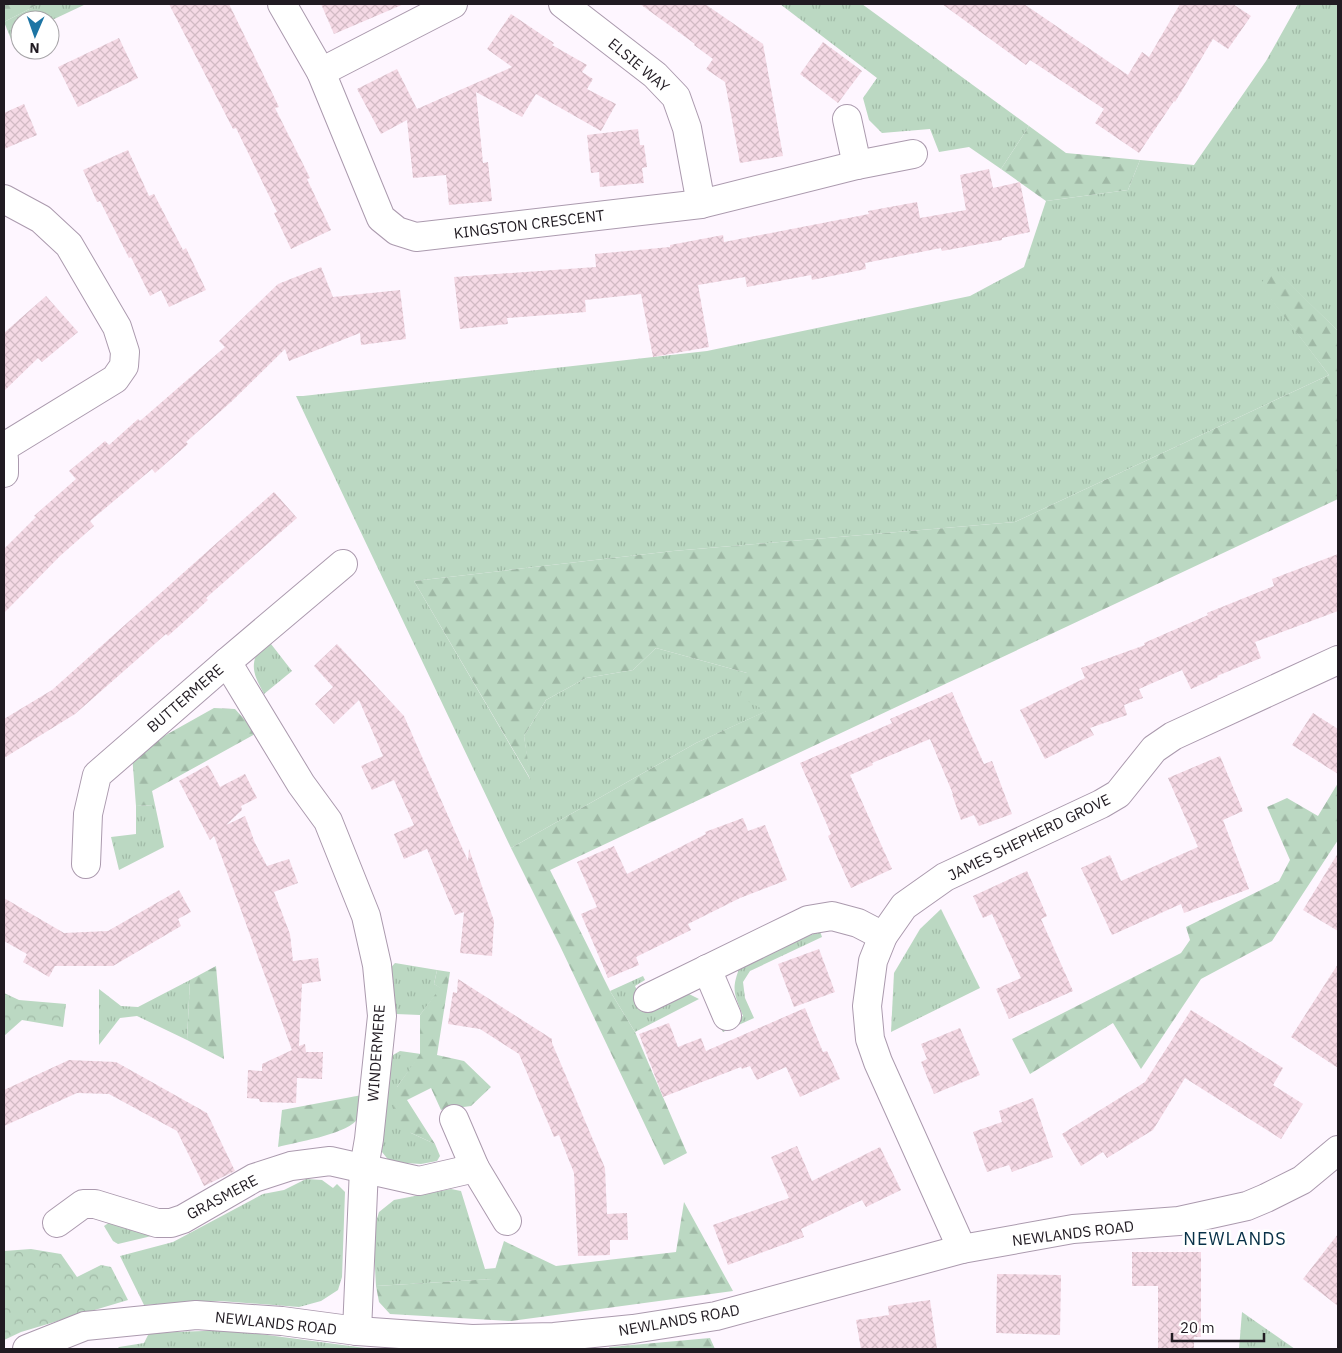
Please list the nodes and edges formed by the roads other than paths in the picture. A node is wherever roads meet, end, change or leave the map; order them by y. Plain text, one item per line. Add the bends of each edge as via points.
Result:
1 (282, 4) edge
2 (453, 4) edge
3 (563, 4) edge
4 (321, 72) junction
5 (847, 119) dead end
6 (913, 154) dead end
7 (857, 165) junction
8 (4, 199) edge
9 (701, 204) junction
10 (4, 447) edge
11 (4, 459) edge
12 (4, 473) edge
13 (343, 564) dead end
14 (1338, 660) edge
15 (227, 662) junction
16 (86, 864) dead end
17 (883, 936) junction
18 (707, 970) junction
19 (648, 998) dead end
20 (727, 1016) dead end
21 (454, 1119) dead end
22 (1338, 1150) edge
23 (364, 1168) junction
24 (475, 1168) junction
25 (507, 1221) dead end
26 (57, 1223) dead end
27 (962, 1249) junction
28 (357, 1331) junction
29 (86, 1338) edge
30 (555, 1343) edge
31 (27, 1349) edge

1 - 4 street, KINGSTON CRESCENT
2 - 4 street
3 - 9 street, ELSIE WAY via 654,75 676,97 686,128
4 - 9 street, KINGSTON CRESCENT via 381,218 397,231 416,237
5 - 7 street
6 - 7 street, KINGSTON CRESCENT
7 - 9 street, KINGSTON CRESCENT
8 - 10 street via 41,218 70,245 117,327 125,352 124,366 115,379
11 - 12 street
13 - 15 street, BUTTERMERE
14 - 17 street, JAMES SHEPHERD GROVE via 1173,736 1154,749 1118,794 945,877 904,906
15 - 16 street, BUTTERMERE via 97,776 88,814
15 - 23 street, WINDERMERE via 301,784 328,821 366,916 377,965 382,1016
17 - 18 street via 858,922 832,916 808,920
17 - 27 street, JAMES SHEPHERD GROVE via 873,961 866,1006 870,1039
18 - 19 street
18 - 20 street
21 - 24 street
22 - 27 street, NEWLANDS ROAD via 1302,1180 1247,1206 1179,1221 1073,1230
23 - 24 street, GRASMERE via 419,1181
23 - 26 street, GRASMERE via 330,1161 291,1166 254,1178 171,1223 157,1223 95,1204 83,1204
23 - 28 street, WINDERMERE
24 - 25 street
27 - 30 street, NEWLANDS ROAD via 716,1316
28 - 29 street, NEWLANDS ROAD via 282,1321 196,1315
28 - 30 street, NEWLANDS ROAD
29 - 31 street, NEWLANDS ROAD

